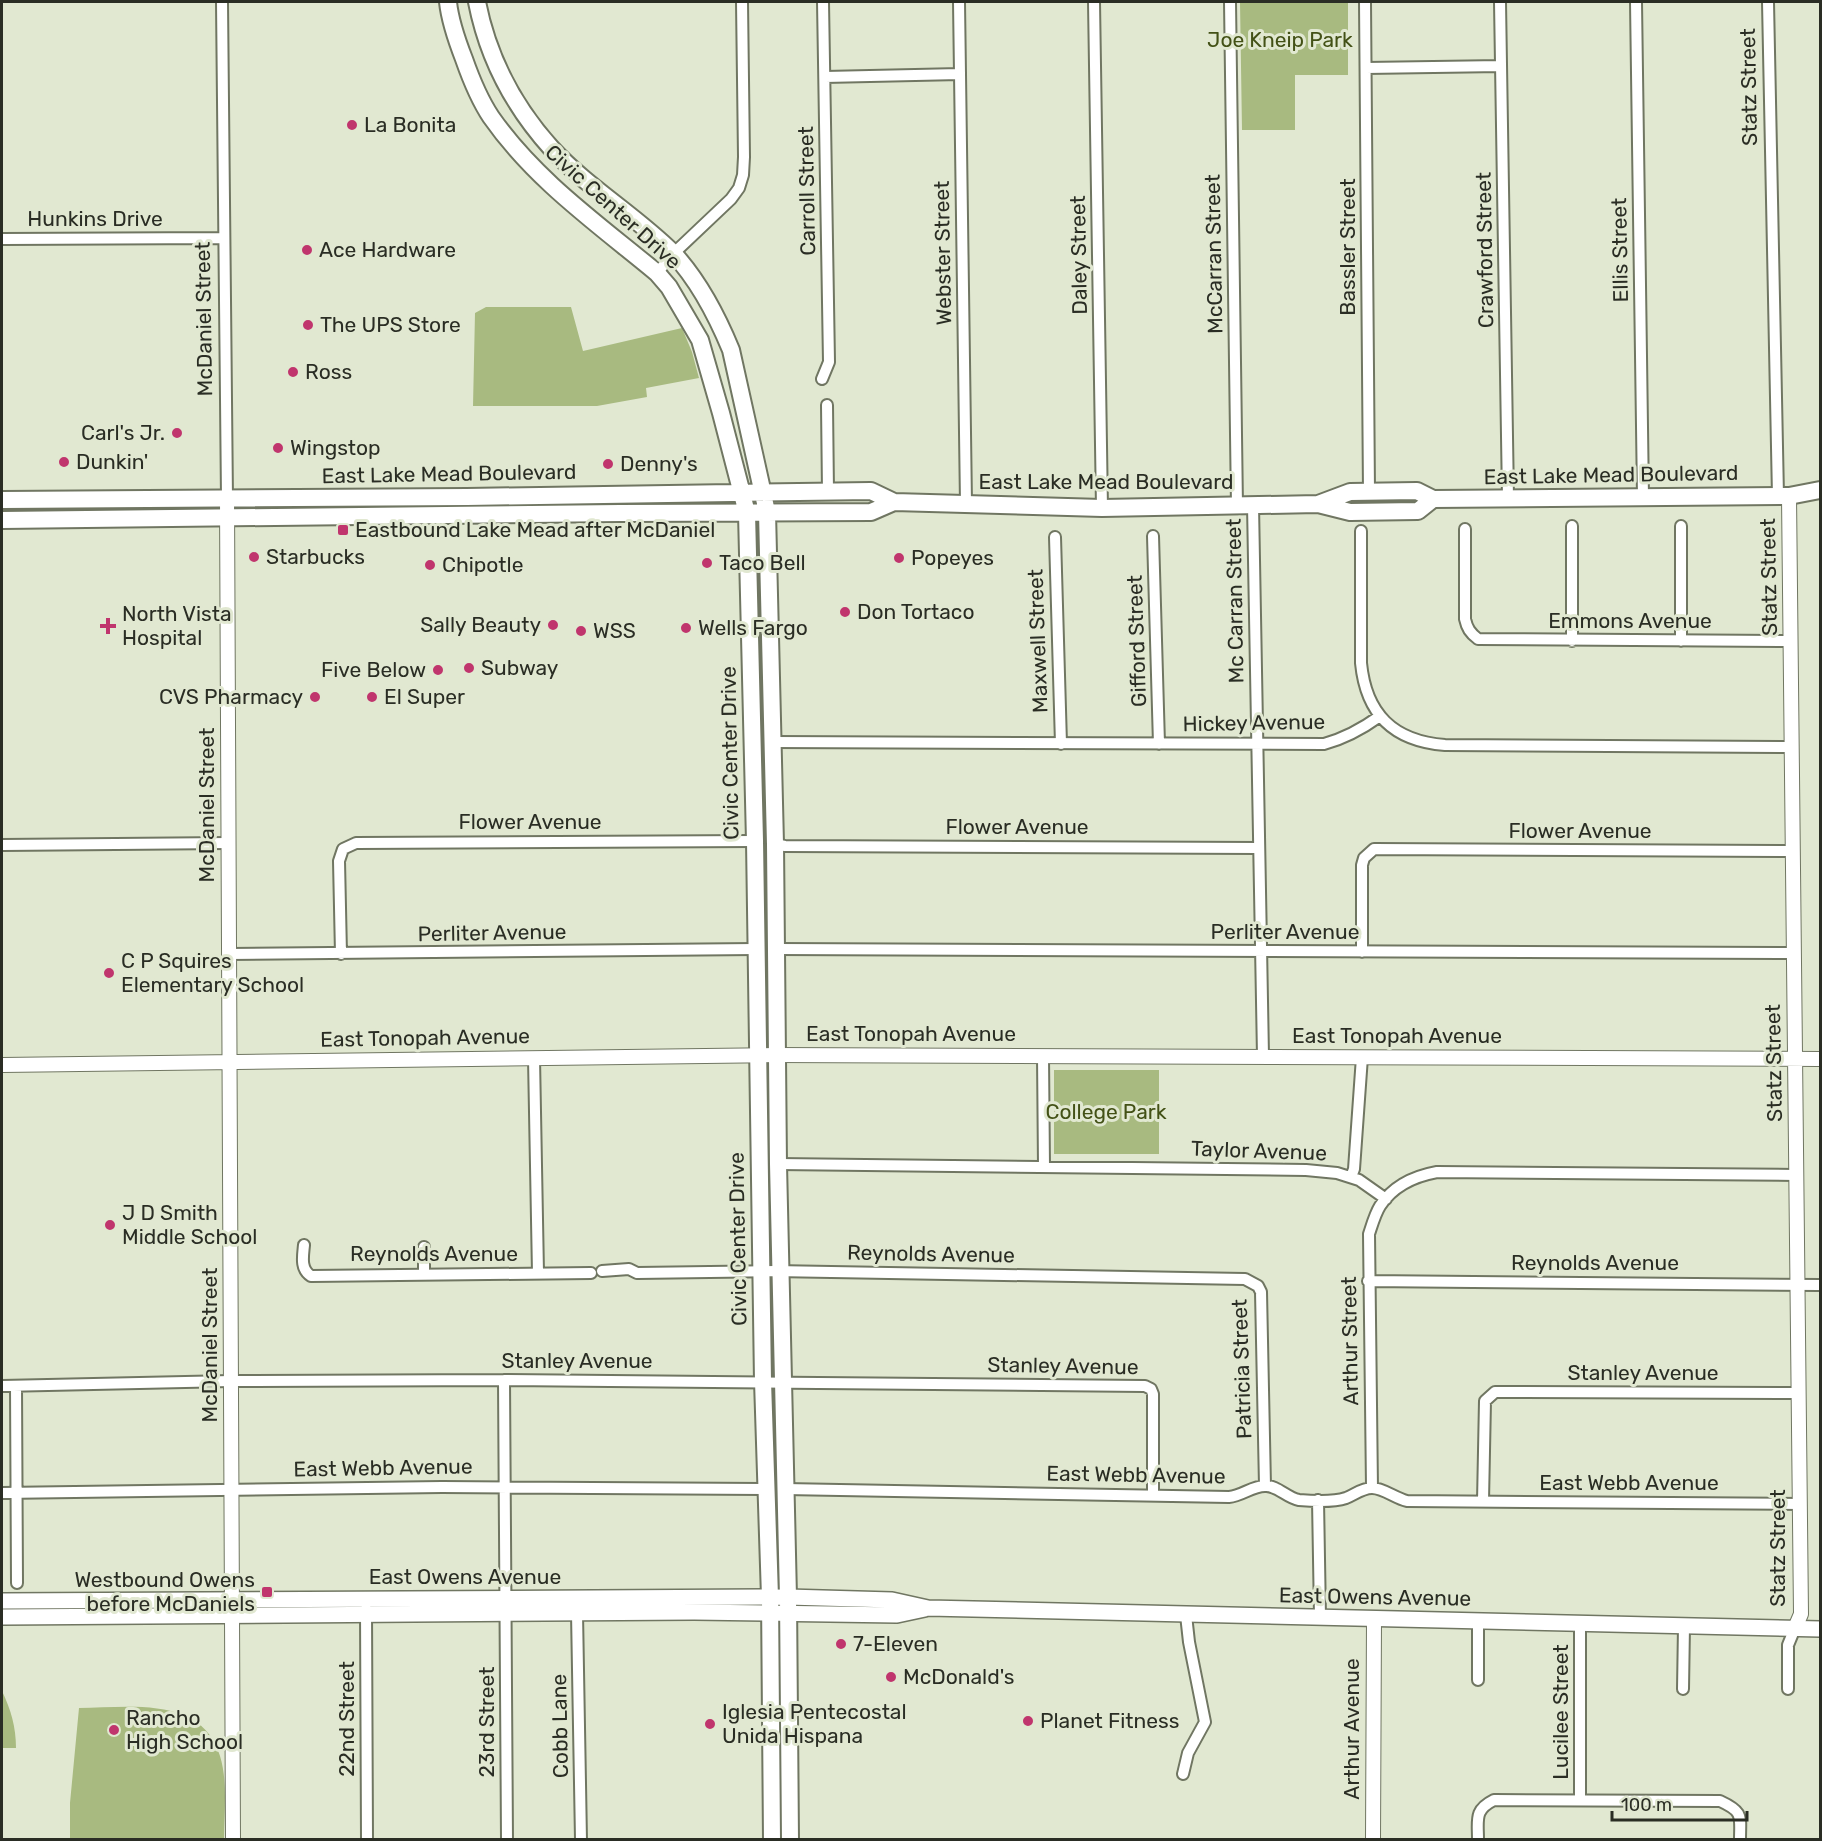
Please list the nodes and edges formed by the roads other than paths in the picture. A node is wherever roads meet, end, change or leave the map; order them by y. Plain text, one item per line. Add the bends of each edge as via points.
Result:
1 (222, 2) edge
2 (448, 2) edge
3 (477, 2) edge
4 (741, 2) edge
5 (823, 2) edge
6 (959, 2) edge
7 (1094, 2) edge
8 (1230, 2) edge
9 (1365, 2) edge
10 (1500, 2) edge
11 (1636, 2) edge
12 (1768, 2) edge
13 (1502, 66) junction
14 (1366, 68) junction
15 (960, 74) junction
16 (825, 77) junction
17 (2, 238) edge
18 (224, 238) junction
19 (673, 254) junction
20 (657, 273) junction
21 (822, 379) dead end
22 (827, 405) dead end
23 (1821, 490) edge
24 (828, 492) junction
25 (1369, 492) junction
26 (741, 493) junction
27 (762, 493) junction
28 (1784, 496) junction
29 (467, 497) junction
30 (1643, 497) junction
31 (1508, 498) junction
32 (227, 499) junction
33 (1432, 499) junction
34 (2, 500) edge
35 (48, 500) junction
36 (894, 502) junction
37 (1821, 502) edge
38 (966, 504) junction
39 (1318, 504) junction
40 (1245, 506) junction
41 (1102, 508) junction
42 (767, 512) junction
43 (747, 513) junction
44 (468, 515) junction
45 (227, 518) junction
46 (82, 519) junction
47 (2, 520) edge
48 (1572, 526) dead end
49 (1681, 526) dead end
50 (1466, 529) dead end
51 (1361, 531) dead end
52 (1153, 536) dead end
53 (1055, 537) dead end
54 (1572, 641) junction
55 (1681, 641) junction
56 (1791, 641) junction
57 (1380, 716) junction
58 (772, 742) junction
59 (1061, 744) junction
60 (1159, 744) junction
61 (1257, 745) junction
62 (1792, 747) junction
63 (754, 789) junction
64 (755, 841) junction
65 (229, 843) junction
66 (775, 844) junction
67 (2, 845) edge
68 (1259, 848) junction
69 (1793, 851) junction
70 (776, 901) junction
71 (756, 949) junction
72 (776, 949) junction
73 (1261, 951) junction
74 (1362, 952) junction
75 (1794, 953) junction
76 (229, 954) junction
77 (341, 954) junction
78 (758, 1055) junction
79 (776, 1055) junction
80 (1043, 1056) junction
81 (1263, 1056) junction
82 (1362, 1057) junction
83 (534, 1058) junction
84 (1795, 1058) junction
85 (1821, 1059) edge
86 (230, 1062) junction
87 (2, 1065) edge
88 (777, 1164) junction
89 (1044, 1167) junction
90 (1796, 1175) junction
91 (1351, 1177) junction
92 (1386, 1199) junction
93 (304, 1245) dead end
94 (424, 1247) dead end
95 (761, 1272) junction
96 (781, 1272) junction
97 (537, 1273) junction
98 (424, 1274) junction
99 (1368, 1281) junction
100 (1797, 1284) junction
101 (1821, 1285) edge
102 (1258, 1286) joint
103 (504, 1380) junction
104 (231, 1381) junction
105 (763, 1381) junction
106 (783, 1381) junction
107 (2, 1386) edge
108 (16, 1386) junction
109 (1798, 1393) junction
110 (505, 1486) junction
111 (1265, 1486) junction
112 (1372, 1488) junction
113 (232, 1489) junction
114 (765, 1489) junction
115 (785, 1489) junction
116 (2, 1493) edge
117 (15, 1493) junction
118 (1154, 1496) junction
119 (1318, 1500) junction
120 (1483, 1501) junction
121 (1800, 1504) junction
122 (17, 1583) dead end
123 (366, 1598) junction
124 (122, 1600) junction
125 (2, 1601) edge
126 (506, 1605) junction
127 (771, 1605) junction
128 (788, 1605) junction
129 (232, 1608) junction
130 (577, 1613) junction
131 (366, 1615) junction
132 (1186, 1615) junction
133 (2, 1617) edge
134 (106, 1617) junction
135 (1320, 1617) junction
136 (1374, 1619) junction
137 (1478, 1621) junction
138 (1581, 1623) junction
139 (1684, 1626) junction
140 (1795, 1628) junction
141 (1821, 1629) edge
142 (1478, 1680) dead end
143 (1683, 1689) dead end
144 (1788, 1689) dead end
145 (1183, 1774) dead end
146 (1580, 1800) junction
147 (772, 1812) junction
148 (233, 1839) edge
149 (367, 1839) edge
150 (507, 1839) edge
151 (581, 1839) edge
152 (772, 1839) edge
153 (781, 1839) edge
154 (790, 1839) edge
155 (1373, 1839) edge
156 (1478, 1839) edge
157 (1740, 1839) edge

1 - 18 street, McDaniel Street
2 - 20 main road, Civic Center Drive via 474,86 514,148 540,176
3 - 19 main road, Civic Center Drive via 489,47 518,106 553,150
4 - 19 street via 744,157 739,188
5 - 16 street, Carroll Street
6 - 15 street, Webster Street
7 - 41 street, Daley Street
8 - 40 street, McCarran Street
9 - 14 street, Bassler Street
10 - 13 street, Crawford Street
11 - 30 street, Ellis Street
12 - 28 street, Statz Street
13 - 14 street
13 - 31 street, Crawford Street
14 - 25 street, Bassler Street
15 - 16 street
15 - 38 street, Webster Street
16 - 21 street, Carroll Street via 829,362
17 - 18 street, Hunkins Drive
18 - 32 street, McDaniel Street
19 - 20 street
19 - 27 main road, Civic Center Drive via 708,302 731,350
20 - 26 main road, Civic Center Drive via 700,340
22 - 24 street
23 - 28 main road, East Lake Mead Boulevard
24 - 27 main road, East Lake Mead Boulevard
24 - 36 main road, East Lake Mead Boulevard via 871,491
25 - 33 main road, East Lake Mead Boulevard via 1417,491
25 - 39 main road, East Lake Mead Boulevard via 1350,492
26 - 27 main road, East Lake Mead Boulevard
26 - 29 main road, East Lake Mead Boulevard
26 - 43 main road, Civic Center Drive
27 - 42 main road, Civic Center Drive
28 - 30 main road, East Lake Mead Boulevard
28 - 37 main road, East Lake Mead Boulevard
28 - 56 street, Statz Street
29 - 32 main road, East Lake Mead Boulevard
29 - 44 main road
30 - 31 main road, East Lake Mead Boulevard
31 - 33 main road, East Lake Mead Boulevard
32 - 35 main road, East Lake Mead Boulevard
32 - 45 street, McDaniel Street
33 - 39 main road, East Lake Mead Boulevard via 1418,511 1350,512
34 - 35 main road, East Lake Mead Boulevard
35 - 46 main road
36 - 38 main road, East Lake Mead Boulevard
36 - 42 main road, East Lake Mead Boulevard via 871,512
38 - 41 main road, East Lake Mead Boulevard
39 - 40 main road, East Lake Mead Boulevard
40 - 41 main road, East Lake Mead Boulevard
40 - 61 street, Mc Carran Street
42 - 43 main road, East Lake Mead Boulevard
42 - 58 main road, Civic Center Drive
43 - 44 main road, East Lake Mead Boulevard
43 - 63 main road, Civic Center Drive
44 - 45 main road, East Lake Mead Boulevard
45 - 46 main road, East Lake Mead Boulevard
45 - 65 street, McDaniel Street
46 - 47 main road, East Lake Mead Boulevard
48 - 54 street
49 - 55 street
50 - 54 street, Emmons Avenue via 1465,619 1471,634 1478,639
51 - 57 street via 1361,663 1371,703
52 - 60 street, Gifford Street
53 - 59 street, Maxwell Street
54 - 55 street, Emmons Avenue
55 - 56 street, Emmons Avenue
56 - 62 street, Statz Street
57 - 61 street, Hickey Avenue via 1343,739 1324,744
57 - 62 street via 1404,735 1444,745
58 - 59 street, Hickey Avenue
58 - 66 main road, Civic Center Drive
59 - 60 street, Hickey Avenue
60 - 61 street, Hickey Avenue
61 - 68 street, Mc Carran Street
62 - 69 street, Statz Street
63 - 64 main road, Civic Center Drive
63 - 66 main road via 763,831
64 - 70 main road via 765,854 768,885
64 - 71 main road, Civic Center Drive
64 - 77 street, Flower Avenue via 356,843 343,849 339,861
65 - 67 street
65 - 76 street, McDaniel Street
66 - 68 street, Flower Avenue
66 - 70 main road, Civic Center Drive
68 - 73 street, Mc Carran Street
69 - 74 street, Flower Avenue via 1374,849 1362,865
69 - 75 street, Statz Street
70 - 72 main road, Civic Center Drive
71 - 77 street, Perliter Avenue
71 - 78 main road, Civic Center Drive
72 - 73 street, Perliter Avenue
72 - 79 main road, Civic Center Drive
73 - 74 street, Perliter Avenue
73 - 81 street, Mc Carran Street
74 - 75 street, Perliter Avenue
75 - 84 street, Statz Street
76 - 77 street, Perliter Avenue
76 - 86 street, McDaniel Street
78 - 79 street, East Tonopah Avenue
78 - 83 street, East Tonopah Avenue
78 - 95 main road, Civic Center Drive
79 - 80 street, East Tonopah Avenue
79 - 88 main road, Civic Center Drive
80 - 81 street, East Tonopah Avenue
80 - 89 street
81 - 82 street, East Tonopah Avenue
82 - 84 street, East Tonopah Avenue
82 - 91 street
83 - 86 street, East Tonopah Avenue
83 - 97 street
84 - 85 street, East Tonopah Avenue
84 - 90 street, Statz Street
86 - 87 street, East Tonopah Avenue
86 - 104 street, McDaniel Street
88 - 89 street, Taylor Avenue
88 - 96 main road, Civic Center Drive
89 - 91 street, Taylor Avenue via 1306,1170
90 - 92 street via 1437,1172 1422,1174 1396,1188
90 - 100 street, Statz Street
91 - 92 street, Taylor Avenue
92 - 99 street, Arthur Street via 1369,1234
93 - 98 street, Reynolds Avenue via 304,1269 311,1276
94 - 98 street
95 - 96 street, Reynolds Avenue
95 - 97 street, Reynolds Avenue via 637,1273 629,1269
95 - 105 main road, Civic Center Drive
96 - 102 street, Reynolds Avenue via 1245,1279
96 - 106 main road, Civic Center Drive
97 - 98 street, Reynolds Avenue
99 - 100 street, Reynolds Avenue
99 - 112 street, Arthur Street
100 - 101 street, Reynolds Avenue
100 - 109 street, Statz Street
102 - 111 street, Patricia Street
103 - 104 street, Stanley Avenue
103 - 105 street, Stanley Avenue
103 - 110 street, 23rd Street
104 - 108 street, Stanley Avenue
104 - 113 street, McDaniel Street
105 - 106 street, Stanley Avenue
105 - 114 main road, Civic Center Drive
106 - 115 main road, Civic Center Drive
106 - 118 street, Stanley Avenue via 1145,1386 1153,1394
107 - 108 street, Stanley Avenue
108 - 117 street
109 - 120 street, Stanley Avenue via 1495,1392 1485,1401
109 - 121 street, Statz Street
110 - 113 street, East Webb Avenue
110 - 114 street, East Webb Avenue
110 - 126 street, 23rd Street
111 - 118 street, East Webb Avenue via 1229,1497
111 - 119 street via 1298,1500
112 - 119 street via 1339,1500
112 - 120 street, East Webb Avenue via 1407,1501
113 - 117 street, East Webb Avenue
113 - 129 street, McDaniel Street
114 - 127 main road, Civic Center Drive
115 - 118 street, East Webb Avenue
115 - 128 main road, Civic Center Drive
116 - 117 street, East Webb Avenue
117 - 122 street
119 - 135 street
120 - 121 street, East Webb Avenue
121 - 140 street, Statz Street via 1801,1614
123 - 126 main road, East Owens Avenue
123 - 129 main road, East Owens Avenue
123 - 131 street, 22nd Street
124 - 125 main road, East Owens Avenue
124 - 129 main road, East Owens Avenue
124 - 134 main road
126 - 127 main road, East Owens Avenue
126 - 130 main road, East Owens Avenue
126 - 131 main road, East Owens Avenue
126 - 150 street, 23rd Street
127 - 128 main road, East Owens Avenue
127 - 130 main road, East Owens Avenue
127 - 147 main road, Civic Center Drive
128 - 132 main road, East Owens Avenue via 897,1615 928,1608
128 - 154 main road, Civic Center Drive
129 - 131 main road, East Owens Avenue
129 - 134 main road, East Owens Avenue
129 - 148 street, McDaniel Street
130 - 151 street, Cobb Lane
131 - 149 street, 22nd Street
132 - 135 main road, East Owens Avenue
132 - 145 street via 1205,1722 1188,1753
133 - 134 main road, East Owens Avenue
135 - 136 main road, East Owens Avenue
136 - 137 main road, East Owens Avenue
136 - 155 street, Arthur Avenue
137 - 138 main road, East Owens Avenue
137 - 142 street
138 - 139 main road, East Owens Avenue
138 - 146 street, Lucilee Street
139 - 140 main road, East Owens Avenue
139 - 143 street
140 - 141 main road, East Owens Avenue
140 - 144 street via 1788,1645
146 - 156 street via 1494,1800 1482,1806 1478,1814
146 - 157 street via 1720,1801 1735,1807 1740,1815
147 - 152 main road, Civic Center Drive
147 - 153 main road via 780,1821

